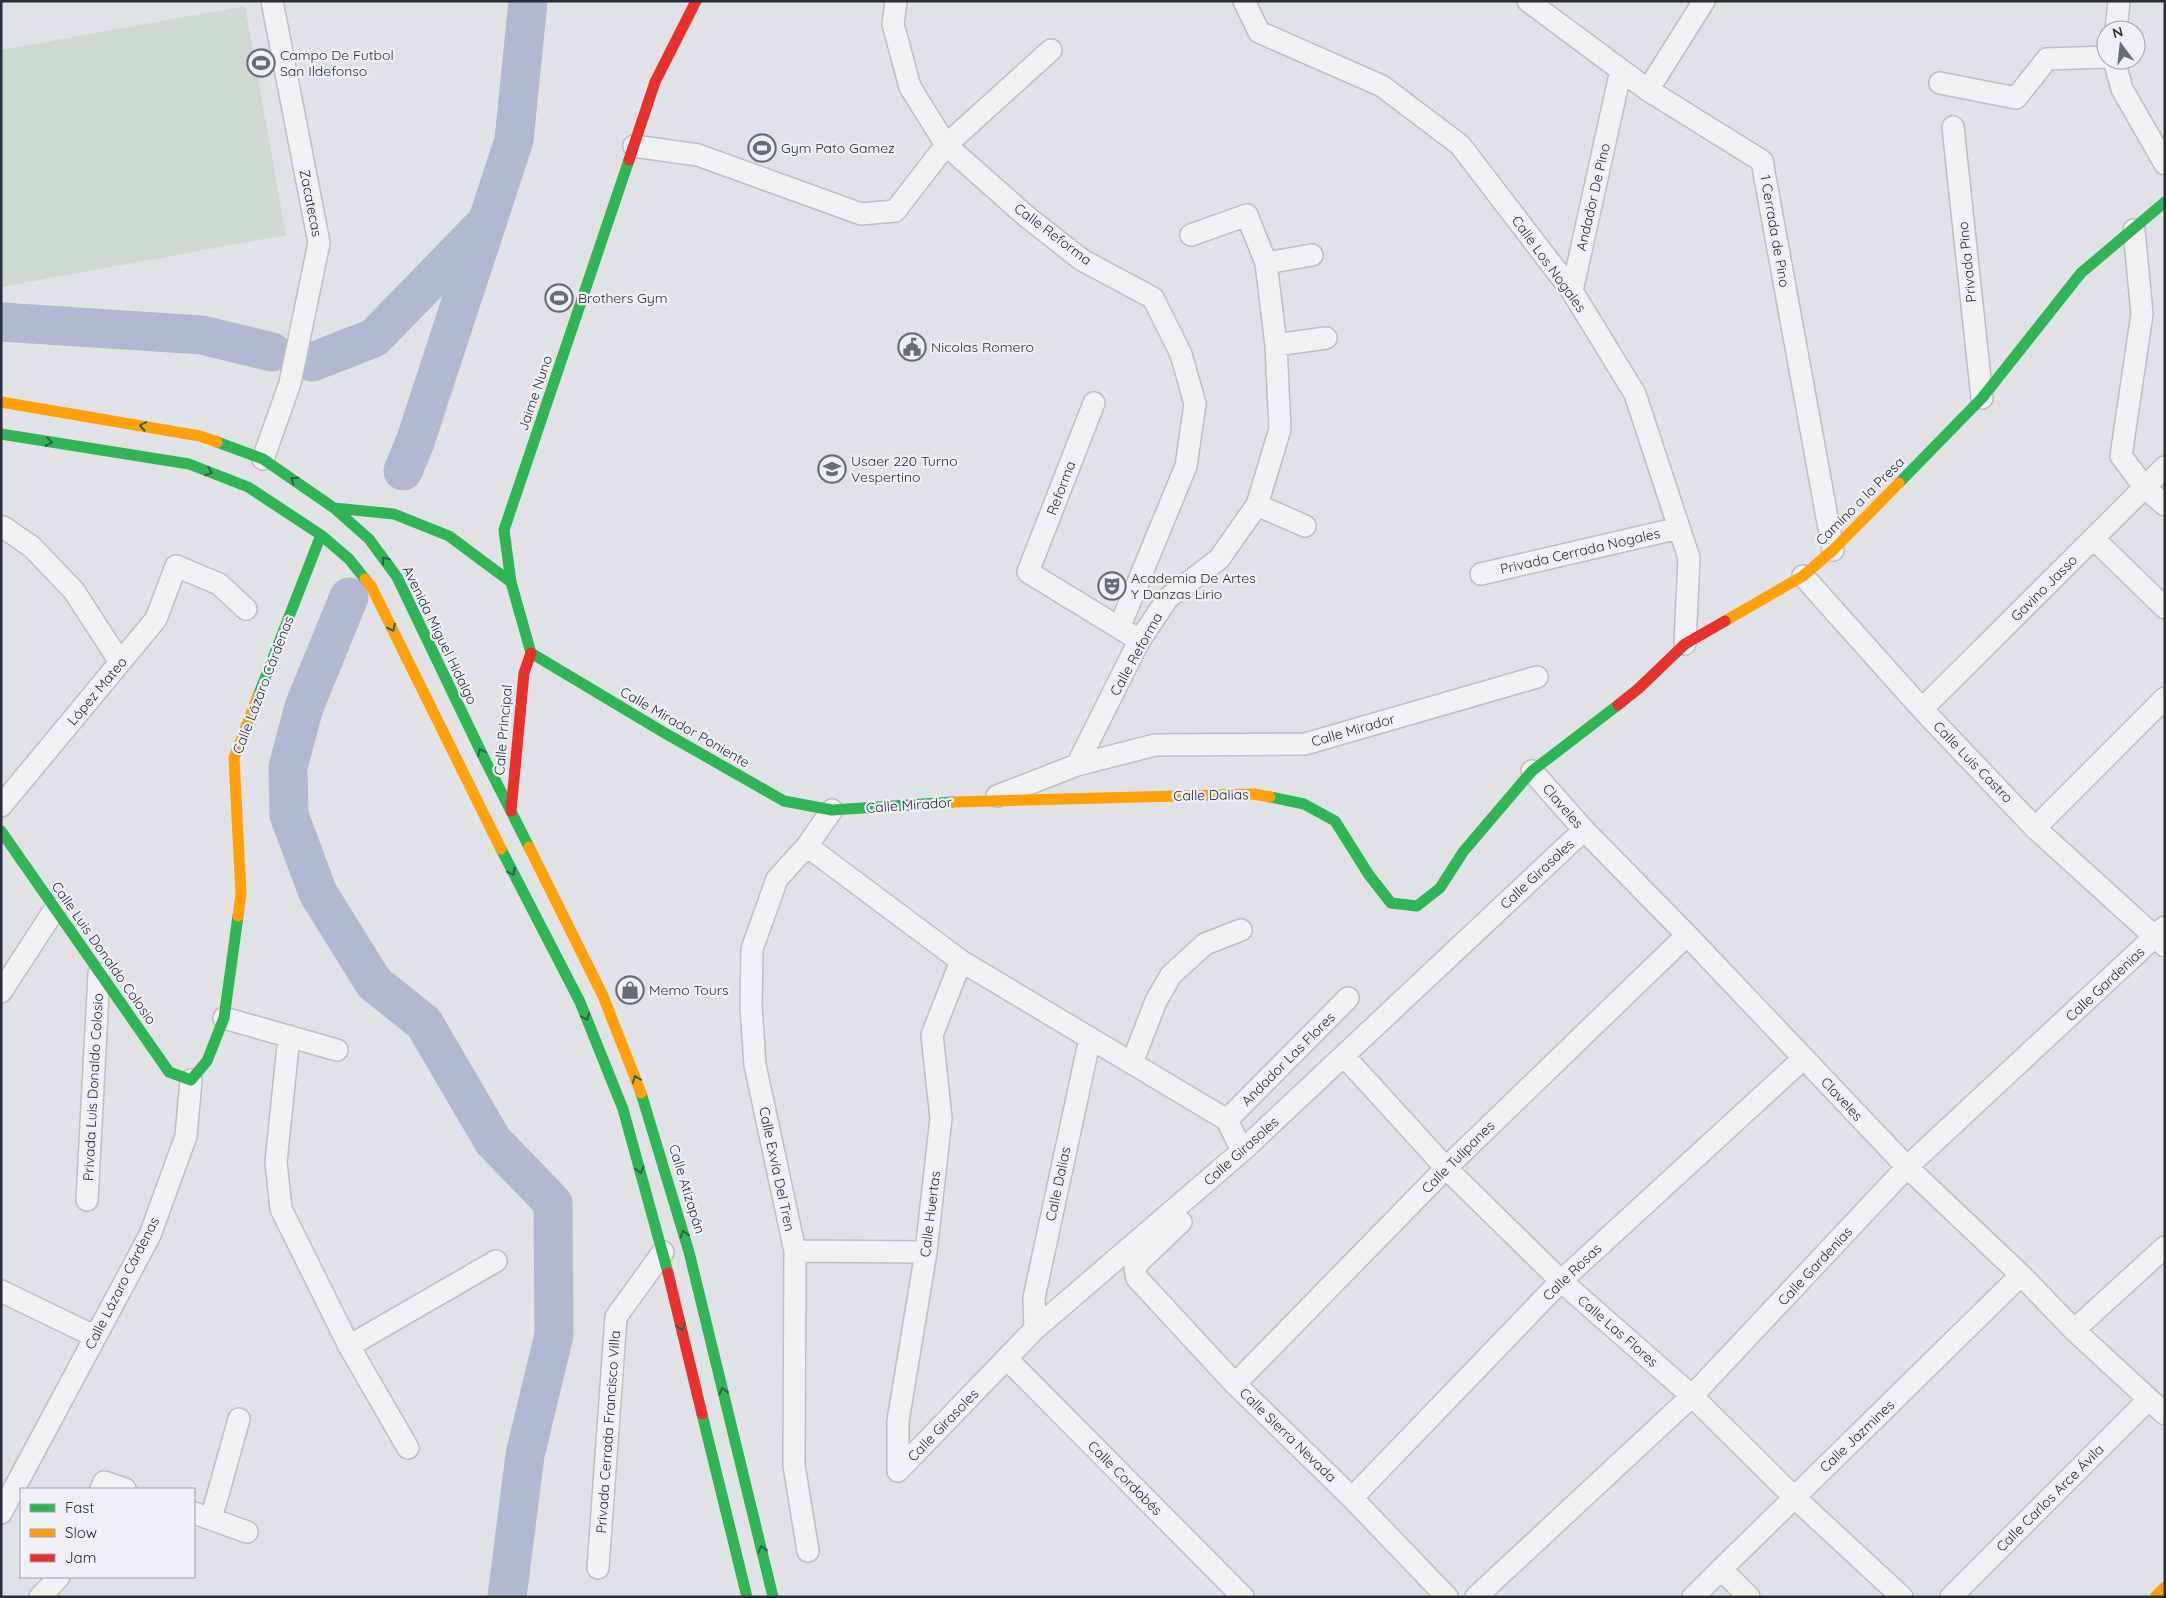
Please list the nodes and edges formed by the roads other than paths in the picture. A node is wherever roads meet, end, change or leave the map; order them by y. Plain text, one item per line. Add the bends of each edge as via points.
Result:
1 (272, 1) edge
2 (696, 1) edge
3 (896, 1) edge
4 (1244, 1) edge
5 (1528, 1) edge
6 (1704, 1) edge
7 (2119, 1) edge
8 (2117, 20) edge
9 (1051, 50) dead end
10 (2096, 57) edge
11 (1620, 70) junction
12 (2117, 70) edge
13 (1940, 83) dead end
14 (1648, 90) junction
15 (1953, 127) dead end
16 (946, 145) junction
17 (634, 146) junction
18 (2165, 164) edge
19 (2165, 202) edge
20 (2134, 230) junction
21 (1191, 235) dead end
22 (1312, 255) dead end
23 (1266, 263) junction
24 (1572, 291) junction
25 (1326, 338) dead end
26 (1276, 345) junction
27 (1982, 398) junction
28 (1, 402) edge
29 (1094, 403) dead end
30 (1, 434) edge
31 (263, 459) junction
32 (2165, 467) edge
33 (2145, 488) junction
34 (1257, 505) junction
35 (2165, 505) edge
36 (334, 508) junction
37 (1305, 526) dead end
38 (3, 527) dead end
39 (1679, 528) junction
40 (321, 536) junction
41 (2094, 538) junction
42 (1833, 550) junction
43 (1481, 574) dead end
44 (1803, 576) junction
45 (511, 582) junction
46 (2165, 608) edge
47 (246, 609) dead end
48 (1120, 626) junction
49 (1139, 641) junction
50 (1685, 644) junction
51 (531, 653) junction
52 (120, 662) junction
53 (1537, 677) dead end
54 (2165, 698) edge
55 (1922, 709) junction
56 (1077, 765) junction
57 (1532, 771) junction
58 (5, 795) edge
59 (986, 800) junction
60 (832, 810) junction
61 (511, 812) junction
62 (2036, 828) junction
63 (1584, 830) junction
64 (1, 831) edge
65 (807, 846) junction
66 (55, 909) junction
67 (1241, 930) dead end
68 (1687, 935) junction
69 (2162, 937) edge
70 (961, 961) junction
71 (100, 974) junction
72 (1, 992) edge
73 (1348, 998) dead end
74 (224, 1018) junction
75 (289, 1036) junction
76 (1090, 1038) junction
77 (337, 1050) dead end
78 (1344, 1056) junction
79 (1804, 1058) junction
80 (1132, 1063) junction
81 (191, 1080) junction
82 (1228, 1120) junction
83 (1242, 1151) junction
84 (1907, 1167) junction
85 (1446, 1168) junction
86 (1219, 1171) junction
87 (87, 1200) dead end
88 (2165, 1247) edge
89 (794, 1251) junction
90 (663, 1252) junction
91 (926, 1252) junction
92 (496, 1261) dead end
93 (2021, 1275) junction
94 (1562, 1281) junction
95 (1, 1291) edge
96 (1035, 1329) junction
97 (2074, 1330) junction
98 (94, 1336) junction
99 (349, 1346) junction
100 (1007, 1359) junction
101 (1235, 1384) junction
102 (1692, 1396) junction
103 (2149, 1398) junction
104 (2165, 1414) edge
105 (239, 1420) dead end
106 (408, 1448) dead end
107 (898, 1471) joint
108 (101, 1488) edge
109 (122, 1488) edge
110 (1794, 1497) junction
111 (1352, 1498) junction
112 (1, 1513) edge
113 (202, 1516) edge
114 (248, 1532) dead end
115 (808, 1551) dead end
116 (598, 1568) dead end
117 (1721, 1569) junction
118 (58, 1578) edge
119 (2165, 1587) edge
120 (40, 1597) edge
121 (747, 1597) edge
122 (773, 1597) edge
123 (1243, 1597) edge
124 (1447, 1597) edge
125 (1476, 1597) edge
126 (1693, 1597) edge
127 (1749, 1597) edge
128 (1902, 1597) edge
129 (1951, 1597) edge
130 (2155, 1597) edge

1 - 31 street, Zacatecas via 319,243 290,383
2 - 17 main road, Jaime Nuno via 655,82
3 - 16 street, Calle Reforma via 893,24 910,88
4 - 24 street, Calle Los Nogales via 1259,32 1382,86 1460,144
5 - 11 street, 1 Cerrada de Pino
6 - 14 street
7 - 8 street
9 - 16 street
10 - 13 street via 2047,59 2016,98
11 - 14 street, 1 Cerrada de Pino
11 - 24 street, Andador De Pino
12 - 18 street via 2122,89
14 - 42 street, 1 Cerrada de Pino via 1762,161
15 - 27 street, Privada Pino
16 - 17 street via 895,211 861,214 698,155
16 - 48 street, Calle Reforma via 1026,216 1082,260 1153,298 1181,354 1195,404 1186,466
17 - 45 main road, Jaime Nuno via 504,530
19 - 20 main road, Camino a la Presa
20 - 27 main road, Camino a la Presa via 2081,273
20 - 33 street via 2142,314 2121,456
21 - 23 street, Calle Reforma via 1247,215
22 - 23 street
23 - 26 street, Calle Reforma
24 - 39 street, Calle Los Nogales via 1635,394
25 - 26 street
26 - 34 street, Calle Reforma via 1280,429
27 - 42 main road, Camino a la Presa
31 -> 28 main road, Avenida Miguel Hidalgo via 200,436
29 - 48 street, Reforma via 1028,572
30 -> 40 main road via 189,464 248,487
36 -> 31 main road, Avenida Miguel Hidalgo
32 - 33 street, Gavino Jasso
33 - 35 street
33 - 41 street, Gavino Jasso
34 - 37 street
34 - 49 street, Calle Reforma via 1219,559 1168,598
36 - 45 main road via 394,514 449,536
61 -> 36 main road, Avenida Miguel Hidalgo via 397,577 369,539
38 - 52 street via 32,547 74,591
39 - 43 street, Privada Cerrada Nogales
39 - 50 street, Calle Los Nogales via 1689,558
40 - 74 main road, Calle Lázaro Cárdenas via 234,758 241,894
40 -> 90 main road via 348,559 371,586 580,1002 623,1109
41 - 46 street
41 - 55 street, Gavino Jasso
42 - 44 main road, Camino a la Presa
44 - 50 main road, Camino a la Presa
44 - 55 street, Calle Luis Castro
45 - 51 main road, Jaime Nuno
47 - 52 street, López Mateo via 219,584 176,566 156,619
48 - 49 street
49 - 56 street, Calle Reforma
50 - 57 main road, Camino a la Presa via 1638,689
51 - 60 main road, Calle Mirador Poniente via 784,801
51 - 61 main road, Calle Principal via 524,673
52 - 58 street, López Mateo
53 - 56 street, Calle Mirador via 1305,744 1155,745
54 - 62 street
55 - 62 street, Calle Luis Castro
56 - 59 street
57 - 59 main road, Calle Dalias via 1463,852 1440,888 1417,906 1391,903 1335,821 1304,804 1254,794
57 - 63 street, Claveles
59 - 60 main road, Calle Mirador
60 - 65 street, Calle Exvía Del Tren
122 -> 61 main road, Calle Atizapán via 690,1252 646,1105 603,996
62 - 69 street, Calle Luis Castro
63 - 68 street, Claveles
63 - 78 street, Calle Girasoles
64 - 66 main road, Calle Luis Donaldo Colosio
65 - 70 street
65 - 89 street, Calle Exvía Del Tren via 777,879 752,949 755,1065
66 - 71 main road, Calle Luis Donaldo Colosio
66 - 72 street
67 - 80 street via 1205,944 1171,975 1156,1002
68 - 79 street, Claveles
68 - 85 street, Calle Tulipanes
69 - 84 street, Calle Gardenias
70 - 76 street
70 - 91 street, Calle Huertas via 932,1035 941,1118
71 - 81 main road, Calle Luis Donaldo Colosio via 169,1072
71 - 87 street, Privada Luis Donaldo Colosio
73 - 82 street, Andador Las Flores
74 - 75 street
74 - 81 main road, Calle Lázaro Cárdenas via 207,1062
75 - 77 street
75 - 99 street via 276,1162 281,1210
76 - 80 street
76 - 96 street, Calle Dalias via 1034,1298
78 - 83 street, Calle Girasoles
78 - 85 street, Calle Las Flores
79 - 84 street, Claveles
79 - 94 street, Calle Rosas
80 - 82 street
81 - 98 street, Calle Lázaro Cárdenas via 186,1136 150,1235
82 - 83 street
83 - 86 street, Calle Girasoles
84 - 93 street, Claveles
84 - 102 street, Calle Gardenias
85 - 94 street, Calle Las Flores
85 - 101 street, Calle Tulipanes
86 - 96 street, Calle Girasoles
86 - 101 street, Calle Sierra Nevada via 1217,1186 1139,1262 1135,1270 1137,1278
88 - 97 street
89 - 91 street
89 - 115 street, Calle Exvía Del Tren via 794,1465
90 - 116 street, Privada Cerrada Francisco Villa via 616,1317
90 -> 121 main road
91 - 107 street, Calle Huertas via 898,1421
92 - 99 street
93 - 97 street, Claveles
93 - 110 street, Calle Jazmines
94 - 102 street, Calle Las Flores
94 - 111 street, Calle Rosas
95 - 98 street
96 - 100 street, Calle Girasoles
97 - 103 street, Claveles
98 - 112 street, Calle Lázaro Cárdenas
99 - 106 street
100 - 107 street, Calle Girasoles
100 - 123 street, Calle Cordobés
101 - 111 street, Calle Sierra Nevada
102 - 110 street, Calle Las Flores
102 - 125 street, Calle Gardenias
103 - 104 street, Claveles
103 - 129 street, Calle Carlos Arce Ávila
105 - 113 street
108 - 109 street via 104,1482
110 - 117 street, Calle Jazmines
110 - 128 street, Calle Las Flores
111 - 124 street, Calle Sierra Nevada
113 - 114 street
117 - 126 street, Calle Jazmines
117 - 127 street
118 - 120 street
119 - 130 main road

